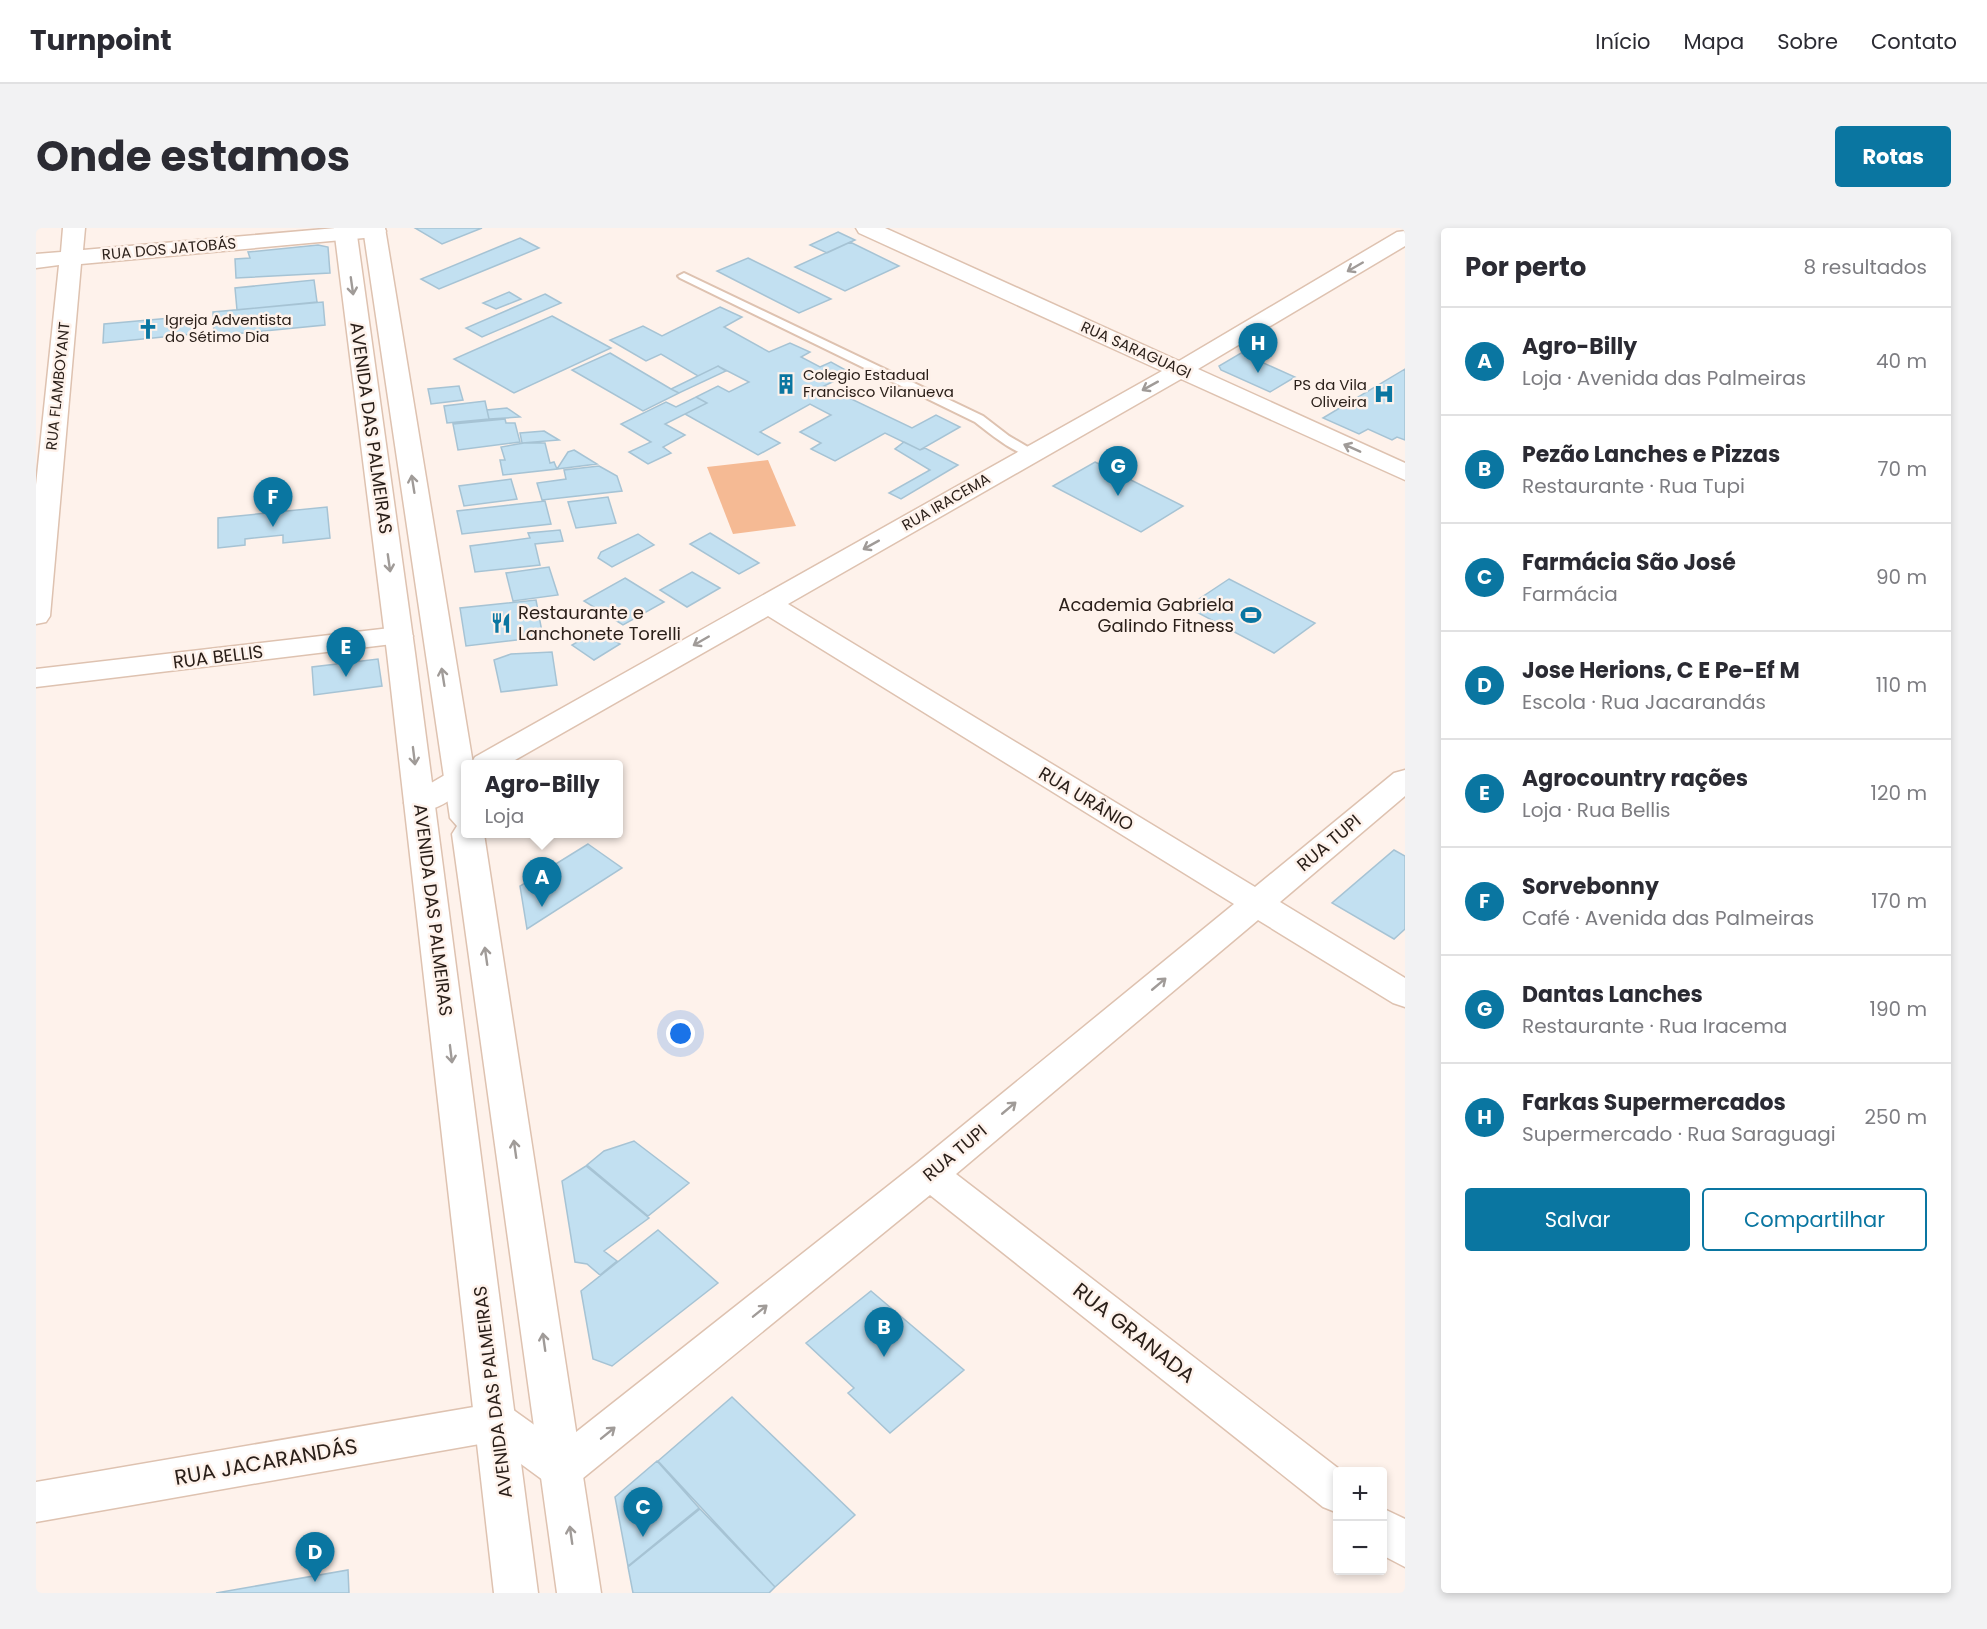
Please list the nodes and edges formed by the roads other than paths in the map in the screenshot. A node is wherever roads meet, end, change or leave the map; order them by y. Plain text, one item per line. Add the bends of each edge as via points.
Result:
1 (298, 228) edge
2 (867, 228) edge
3 (360, 230) edge
4 (1405, 237) edge
5 (72, 244) edge
6 (36, 250) edge
7 (36, 261) edge
8 (684, 276) dead end
9 (1179, 370) junction
10 (1032, 453) junction
11 (1405, 472) edge
12 (767, 603) junction
13 (36, 616) edge
14 (400, 645) junction
15 (439, 648) junction
16 (36, 678) edge
17 (467, 760) edge
18 (493, 760) edge
19 (461, 778) edge
20 (1405, 780) edge
21 (420, 803) junction
22 (469, 838) edge
23 (1256, 903) junction
24 (1405, 994) edge
25 (930, 1174) junction
26 (497, 1422) junction
27 (562, 1469) junction
28 (1333, 1489) edge
29 (36, 1502) edge
30 (1387, 1531) edge
31 (1405, 1545) edge
32 (516, 1593) edge
33 (579, 1593) edge

1 - 5 street, RUA DOS JATOBÁS
2 - 9 street, RUA SARAGUAGI
3 - 5 street, RUA DOS JATOBÁS
3 -> 14 street, AVENIDA DAS PALMEIRAS
15 -> 3 street, AVENIDA DAS PALMEIRAS
4 -> 9 street, RUA IRACEMA
5 - 6 street, RUA DOS JATOBÁS
5 - 7 street, RUA DOS JATOBÁS
5 - 13 street, RUA FLAMBOYANT
8 - 10 lane via 979,419
9 -> 10 street, RUA IRACEMA
11 -> 9 street, RUA SARAGUAGI
10 -> 12 street, RUA IRACEMA
12 -> 18 street, RUA IRACEMA
12 - 23 street, RUA URÂNIO
14 - 15 street, RUA BELLIS
14 - 16 street, RUA BELLIS
14 -> 21 street, AVENIDA DAS PALMEIRAS
17 -> 15 street, AVENIDA DAS PALMEIRAS
19 - 21 street, RUA IRACEMA
20 - 23 street, RUA TUPI
21 -> 26 street, AVENIDA DAS PALMEIRAS
27 -> 22 street
23 - 24 street, RUA URÂNIO
25 -> 23 street, RUA TUPI
27 -> 25 street, RUA TUPI
25 - 28 street, RUA GRANADA
26 - 27 street
26 - 29 street, RUA JACARANDÁS
26 - 32 street, AVENIDA DAS PALMEIRAS
33 -> 27 street
30 - 31 street

